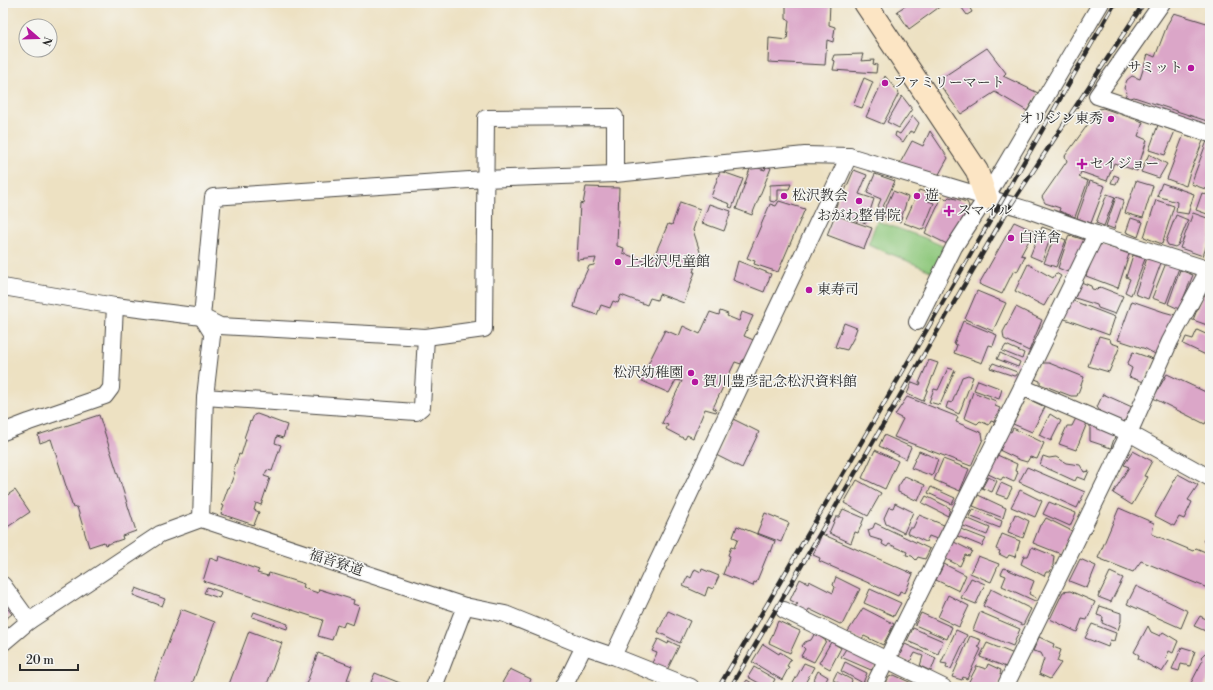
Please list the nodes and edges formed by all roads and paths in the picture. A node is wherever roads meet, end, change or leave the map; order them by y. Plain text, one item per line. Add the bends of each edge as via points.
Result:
1 (865, 3) edge
2 (1101, 3) edge
3 (1162, 3) edge
4 (1210, 134) edge
5 (849, 156) junction
6 (615, 174) junction
7 (485, 179) junction
8 (986, 198) junction
9 (1096, 234) junction
10 (1210, 269) edge
11 (3, 286) edge
12 (115, 306) junction
13 (202, 317) junction
14 (917, 322) dead end
15 (426, 337) junction
16 (1022, 387) junction
17 (205, 397) junction
18 (3, 432) edge
19 (1129, 433) junction
20 (1210, 478) edge
21 (202, 518) junction
22 (3, 585) edge
23 (465, 606) junction
24 (784, 610) dead end
25 (29, 622) junction
26 (3, 643) edge
27 (584, 646) junction
28 (613, 656) junction
29 (886, 661) junction
30 (434, 687) edge
31 (564, 687) edge
32 (691, 687) edge
33 (873, 687) edge
34 (943, 687) edge
35 (1005, 687) edge

1 - 8 street via 977,171
2 - 8 street
3 - 4 street via 1097,96
5 - 6 street via 805,156
5 - 8 street
5 - 28 street
6 - 7 street
6 - 7 street via 615,117 486,118
7 - 13 street via 213,198
7 - 15 street via 484,329
8 - 9 street
8 - 14 street via 954,247
9 - 10 street
9 - 16 street
10 - 19 street via 1170,341
11 - 12 street
12 - 13 street
12 - 18 street via 111,388 105,396
13 - 15 street via 220,326
13 - 17 street via 212,333
15 - 17 street via 422,407 416,412
16 - 19 street
16 - 29 street
17 - 21 street
19 - 20 street
19 - 35 street
21 - 23 street, 福音寮道
21 - 25 street via 160,534
22 - 25 street
23 - 27 street, 福音寮道 via 505,614
23 - 30 street
24 - 29 street
25 - 26 street
27 - 28 street, 福音寮道
27 - 31 street
28 - 32 street, 福音寮道
29 - 33 street
29 - 34 street

